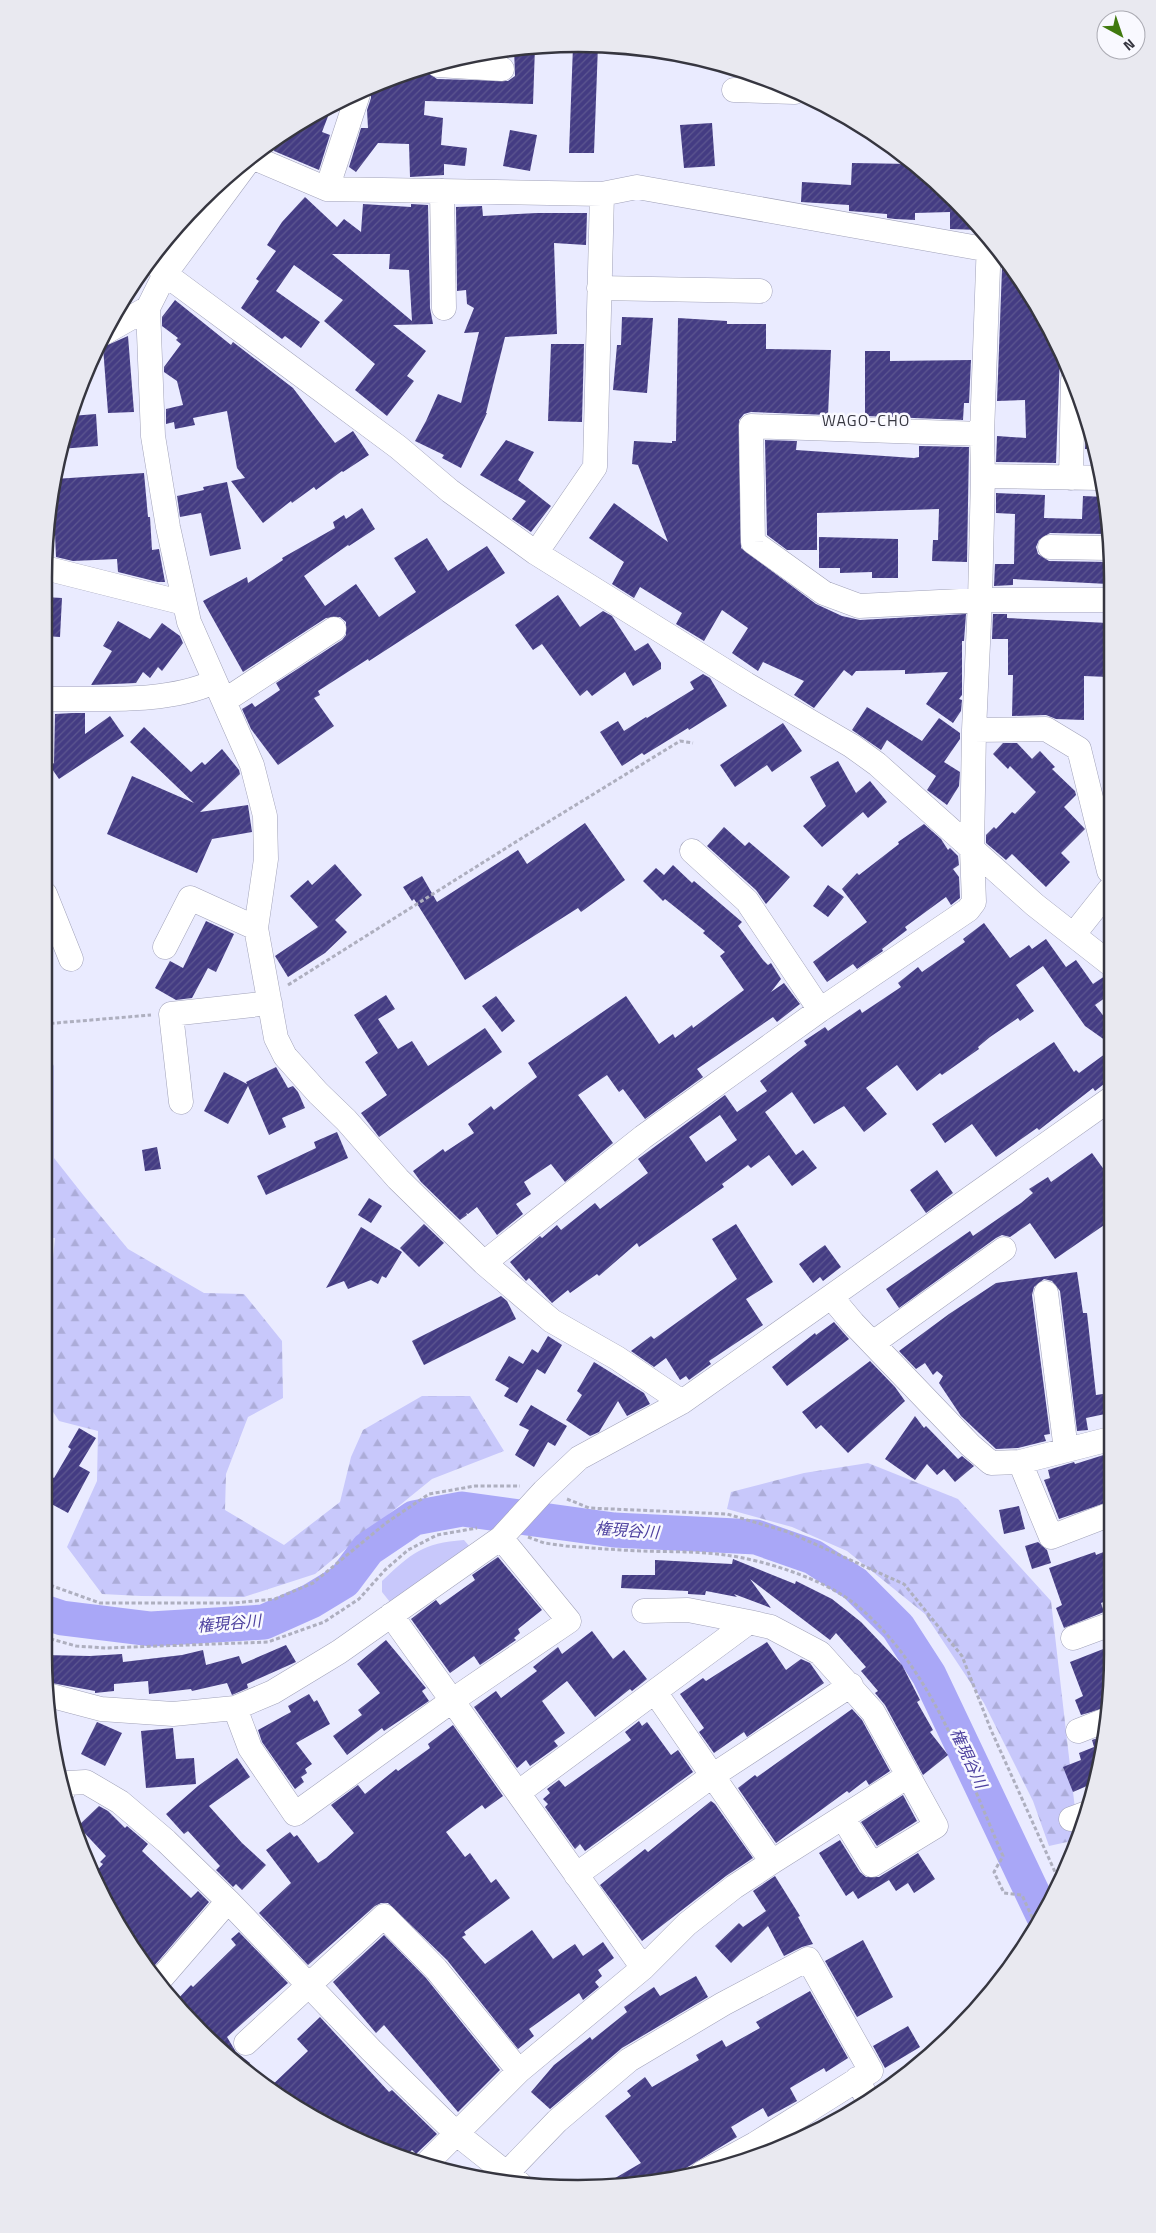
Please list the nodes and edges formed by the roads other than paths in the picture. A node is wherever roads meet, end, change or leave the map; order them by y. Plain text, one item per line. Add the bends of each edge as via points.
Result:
1 (461, 66) edge
2 (502, 68) dead end
3 (734, 90) dead end
4 (775, 91) edge
5 (355, 103) edge
6 (258, 161) edge
7 (327, 189) junction
8 (442, 191) junction
9 (221, 192) edge
10 (602, 194) junction
11 (984, 245) edge
12 (993, 256) edge
13 (158, 266) edge
14 (599, 288) junction
15 (760, 291) dead end
16 (148, 308) junction
17 (444, 308) dead end
18 (117, 326) edge
19 (1073, 401) edge
20 (982, 434) junction
21 (984, 476) junction
22 (1071, 478) junction
23 (1094, 478) edge
24 (1050, 547) dead end
25 (1102, 548) edge
26 (536, 553) junction
27 (52, 570) edge
28 (980, 600) junction
29 (1104, 600) edge
30 (184, 602) junction
31 (334, 628) dead end
32 (219, 692) junction
33 (52, 699) edge
34 (974, 730) junction
35 (972, 850) junction
36 (692, 851) dead end
37 (1104, 851) edge
38 (1104, 896) edge
39 (52, 913) edge
40 (256, 928) junction
41 (1074, 934) junction
42 (165, 947) dead end
43 (1104, 958) edge
44 (71, 959) dead end
45 (270, 1000) junction
46 (820, 1010) junction
47 (181, 1102) dead end
48 (1104, 1104) edge
49 (1004, 1249) dead end
50 (484, 1263) junction
51 (1046, 1293) dead end
52 (832, 1298) junction
53 (873, 1343) junction
54 (682, 1402) junction
55 (1104, 1440) edge
56 (1066, 1450) junction
57 (1020, 1462) junction
58 (1104, 1517) edge
59 (506, 1533) junction
60 (644, 1611) dead end
61 (391, 1615) junction
62 (749, 1622) junction
63 (1104, 1627) edge
64 (1073, 1638) dead end
65 (851, 1685) junction
66 (656, 1692) junction
67 (55, 1697) edge
68 (453, 1700) junction
69 (235, 1708) junction
70 (1099, 1723) edge
71 (1078, 1731) dead end
72 (712, 1776) junction
73 (908, 1776) junction
74 (68, 1783) edge
75 (518, 1792) junction
76 (842, 1818) junction
77 (772, 1862) junction
78 (576, 1875) junction
79 (228, 1900) junction
80 (643, 1968) junction
81 (162, 1977) edge
82 (309, 1984) junction
83 (246, 2043) dead end
84 (519, 2071) junction
85 (857, 2079) junction
86 (865, 2095) edge
87 (457, 2134) junction
88 (728, 2159) edge
89 (431, 2160) edge
90 (509, 2176) edge
91 (515, 2177) edge

1 - 2 street
3 - 4 street
5 - 7 street
6 - 7 street
7 - 8 street
8 - 10 street
8 - 17 street
9 - 13 street
10 - 11 street via 637,187
10 - 14 street
12 - 20 street
13 - 16 street
13 - 26 street via 450,491
14 - 15 street
14 - 26 street via 595,467
16 - 18 street
16 - 30 street via 153,436
19 - 22 street
20 - 21 street
20 - 28 street via 752,426 753,542 824,593 859,606
21 - 22 street
21 - 28 street
22 - 23 street
24 - 25 street
26 - 35 street via 852,746 877,764
27 - 30 street
28 - 29 street
28 - 34 street
30 - 32 street via 189,622
31 - 32 street
32 - 33 street via 197,690 172,696
32 - 40 street via 252,765 265,816 266,859
34 - 35 street
34 - 37 street via 1046,729 1079,749
35 - 41 street via 1034,905
35 - 46 street via 974,902 968,910
36 - 46 street via 747,901
38 - 41 street
39 - 44 street
40 - 42 street via 190,898
40 - 45 street
41 - 43 street
45 - 47 street via 171,1014
45 - 50 street via 276,1038 285,1056 398,1179
46 - 50 street via 643,1137
48 - 52 street
49 - 53 street
50 - 54 street via 552,1321 617,1358
51 - 56 street
52 - 53 street
52 - 54 street via 800,1316
53 - 57 street via 991,1463
54 - 59 street via 578,1458
55 - 56 street
56 - 57 street
57 - 58 street via 1051,1537
59 - 61 street
59 - 68 street via 569,1621
60 - 62 street via 688,1610
61 - 68 street
61 - 69 street via 273,1692
62 - 65 street via 771,1627 820,1653
62 - 66 street
63 - 64 street
65 - 72 street
65 - 73 street via 873,1712
66 - 72 street
66 - 75 street
67 - 69 street via 101,1709 173,1714
68 - 69 street via 295,1814 250,1748
68 - 75 street
70 - 71 street
72 - 77 street
72 - 78 street
73 - 76 street
73 - 76 street via 936,1826 872,1865
74 - 79 street via 86,1782 120,1802
75 - 78 street
76 - 77 street
77 - 80 street via 687,1924
78 - 80 street
79 - 81 street
79 - 82 street
80 - 84 street
82 - 83 street
82 - 84 street via 384,1916 436,1969
82 - 87 street via 370,2050
84 - 87 street
85 - 86 street
85 - 88 street
85 - 91 street via 871,2070 808,1959 723,2004 629,2060 557,2121
87 - 89 street
87 - 90 street

